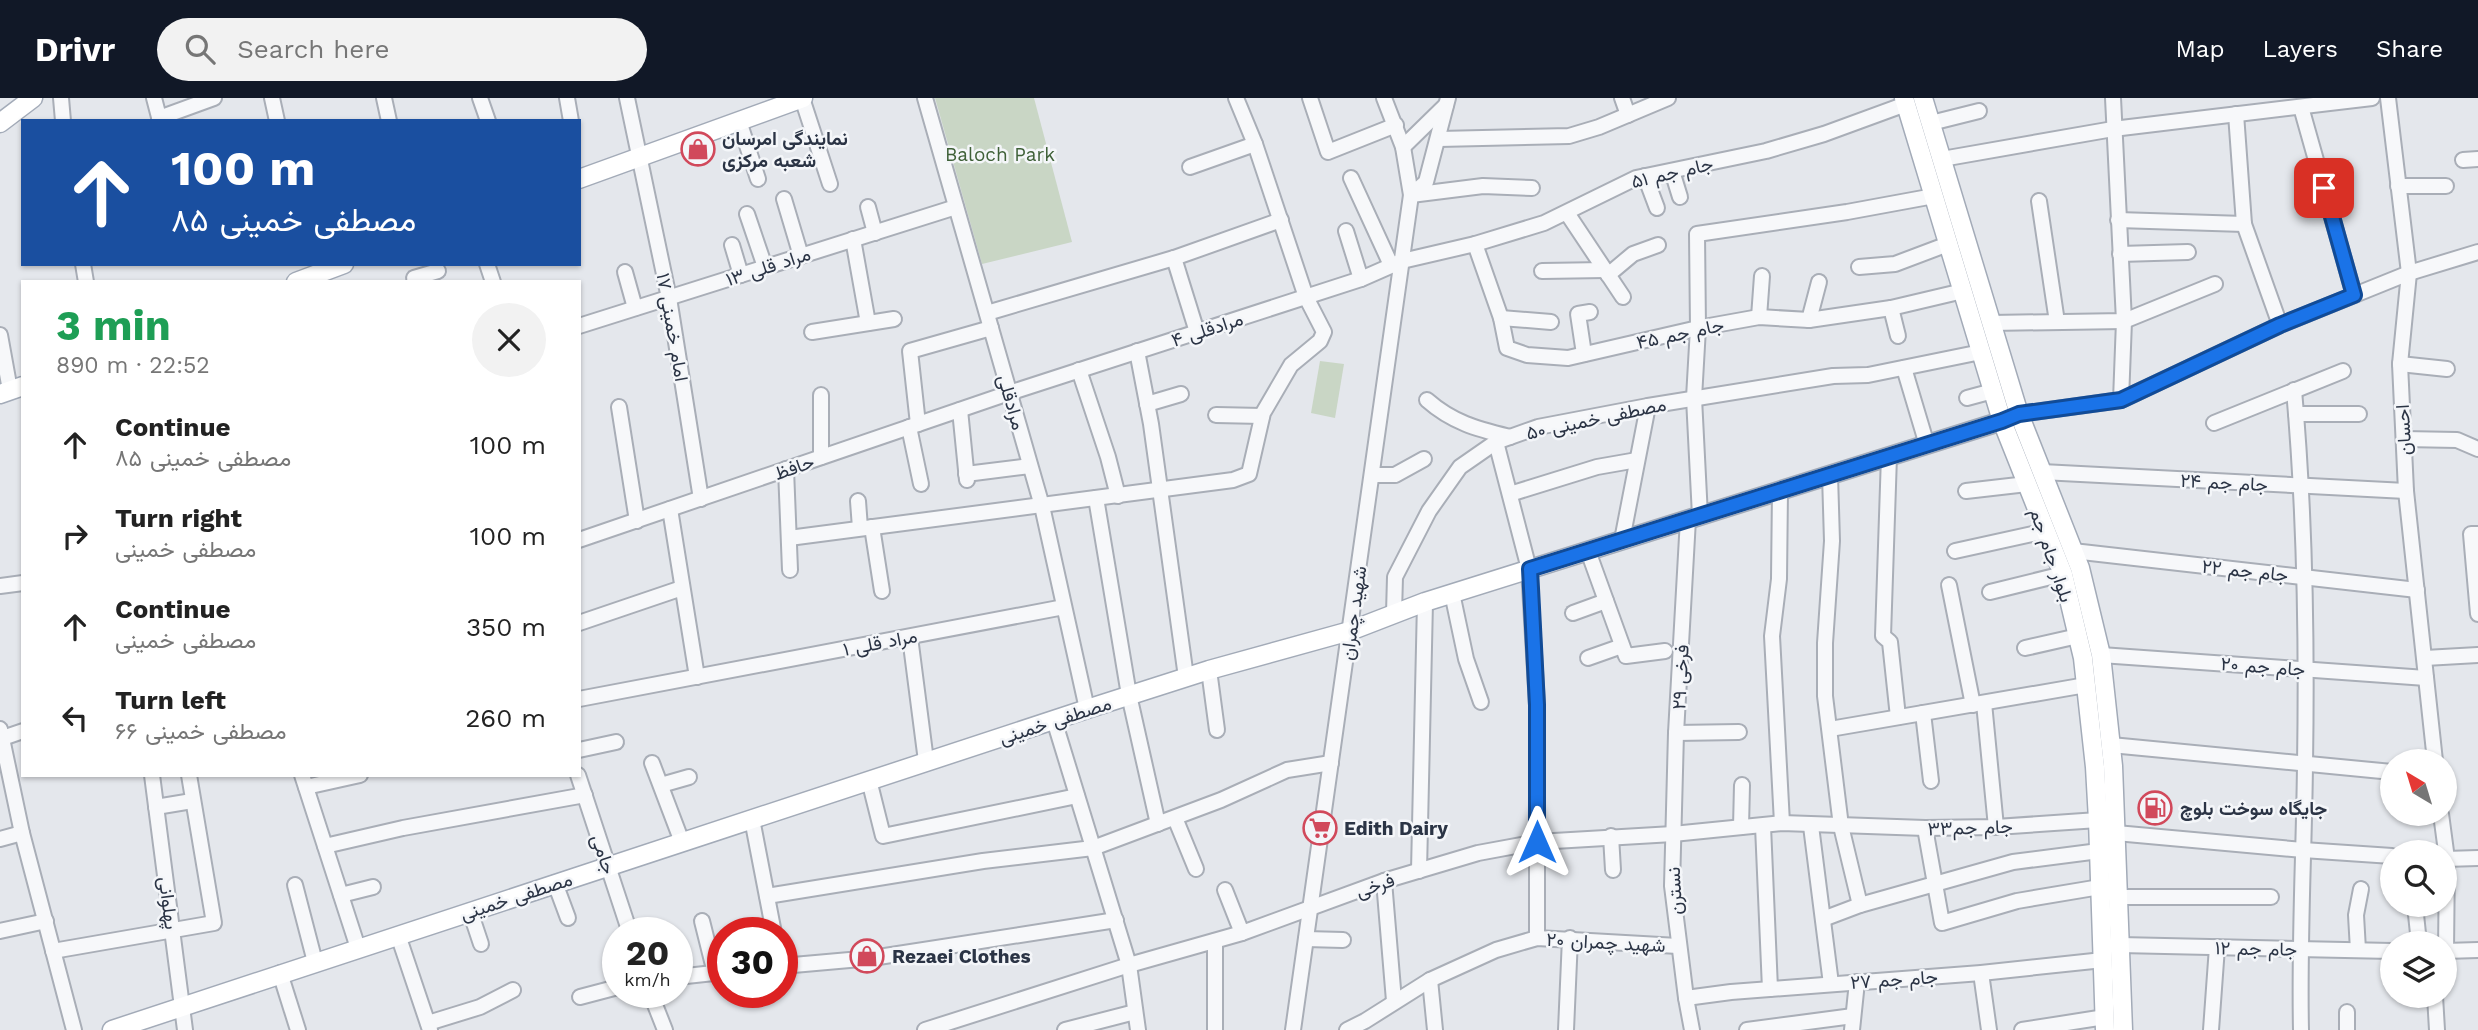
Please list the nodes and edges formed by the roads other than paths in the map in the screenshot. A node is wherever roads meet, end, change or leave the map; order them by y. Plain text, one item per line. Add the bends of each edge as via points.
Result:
1 (33, 98) edge
2 (61, 98) edge
3 (154, 98) edge
4 (214, 98) edge
5 (272, 98) edge
6 (480, 98) edge
7 (567, 98) edge
8 (627, 98) edge
9 (803, 98) edge
10 (925, 98) edge
11 (1236, 98) edge
12 (1310, 98) edge
13 (1384, 98) edge
14 (1622, 98) edge
15 (1668, 98) edge
16 (2113, 98) edge
17 (2372, 98) edge
18 (2388, 98) edge
19 (1911, 100) edge
20 (385, 102) edge
21 (1447, 102) edge
22 (2301, 107) junction
23 (1979, 111) dead end
24 (2236, 114) junction
25 (1628, 115) junction
26 (63, 119) edge
27 (159, 119) edge
28 (162, 119) edge
29 (277, 119) edge
30 (389, 119) edge
31 (487, 119) edge
32 (570, 119) edge
33 (738, 121) junction
34 (0, 123) edge
35 (1931, 123) junction
36 (1396, 125) junction
37 (2113, 130) junction
38 (1438, 139) junction
39 (1255, 144) junction
40 (1403, 147) junction
41 (641, 157) junction
42 (1942, 159) junction
43 (1190, 167) dead end
44 (1672, 171) junction
45 (581, 176) edge
46 (1645, 176) junction
47 (758, 178) dead end
48 (1351, 178) dead end
49 (830, 184) dead end
50 (2398, 186) junction
51 (2446, 186) dead end
52 (1532, 188) dead end
53 (1411, 195) junction
54 (1934, 196) junction
55 (1680, 197) dead end
56 (784, 199) dead end
57 (2039, 201) dead end
58 (867, 207) dead end
59 (956, 207) junction
60 (1657, 208) dead end
61 (1567, 213) junction
62 (747, 214) dead end
63 (1281, 220) junction
64 (2118, 220) junction
65 (2244, 224) junction
66 (1346, 231) dead end
67 (875, 233) junction
68 (853, 239) junction
69 (732, 244) dead end
70 (1475, 244) junction
71 (1948, 244) junction
72 (1658, 245) dead end
73 (2478, 252) edge
74 (2188, 253) dead end
75 (2120, 254) junction
76 (801, 256) junction
77 (1174, 258) junction
78 (1397, 263) junction
79 (339, 266) edge
80 (765, 267) junction
81 (1859, 267) dead end
82 (438, 271) dead end
83 (1542, 271) dead end
84 (625, 272) dead end
85 (1607, 272) junction
86 (323, 273) edge
87 (2409, 273) junction
88 (413, 275) edge
89 (741, 275) junction
90 (1762, 275) dead end
91 (1361, 279) junction
92 (302, 280) edge
93 (1819, 282) dead end
94 (2215, 284) dead end
95 (1962, 291) junction
96 (2354, 295) junction
97 (1306, 297) junction
98 (669, 298) junction
99 (1623, 298) dead end
100 (635, 308) junction
101 (1891, 308) junction
102 (1590, 312) dead end
103 (986, 313) junction
104 (1759, 317) junction
105 (1501, 318) junction
106 (894, 319) dead end
107 (1809, 320) junction
108 (2123, 321) junction
109 (1551, 322) dead end
110 (2057, 322) junction
111 (868, 323) junction
112 (1991, 323) junction
113 (581, 325) edge
114 (2280, 325) junction
115 (991, 328) junction
116 (1698, 328) junction
117 (811, 332) dead end
118 (1197, 332) junction
119 (0, 335) edge
120 (1898, 336) dead end
121 (1137, 351) junction
122 (1981, 352) junction
123 (1584, 354) junction
124 (2400, 364) junction
125 (1904, 368) junction
126 (2447, 369) dead end
127 (1079, 370) junction
128 (2343, 372) dead end
129 (11, 390) edge
130 (2294, 390) junction
131 (1993, 391) junction
132 (1009, 393) junction
133 (1181, 394) dead end
134 (821, 395) dead end
135 (1694, 398) junction
136 (1966, 398) dead end
137 (2121, 400) junction
138 (1427, 401) dead end
139 (1147, 404) junction
140 (1648, 406) junction
141 (619, 407) dead end
142 (960, 410) junction
143 (2296, 414) junction
144 (2359, 414) dead end
145 (1216, 415) dead end
146 (1262, 416) junction
147 (2010, 418) junction
148 (2214, 424) dead end
149 (913, 426) junction
150 (1510, 437) junction
151 (2404, 439) junction
152 (1496, 442) junction
153 (1927, 445) junction
154 (2478, 449) edge
155 (1889, 456) junction
156 (821, 457) junction
157 (1424, 459) dead end
158 (1637, 460) junction
159 (1030, 466) junction
160 (786, 469) junction
161 (2042, 472) junction
162 (1372, 475) junction
163 (1830, 475) junction
164 (921, 484) dead end
165 (2027, 484) junction
166 (2302, 486) junction
167 (1159, 490) junction
168 (1780, 491) junction
169 (1966, 491) dead end
170 (2406, 491) junction
171 (1510, 494) junction
172 (1118, 495) junction
173 (1096, 498) junction
174 (701, 499) junction
175 (858, 501) dead end
176 (1042, 506) junction
177 (670, 509) junction
178 (1694, 518) junction
179 (637, 521) junction
180 (866, 528) junction
181 (2046, 531) junction
182 (2478, 534) edge
183 (789, 538) junction
184 (581, 539) edge
185 (1622, 540) junction
186 (1588, 551) junction
187 (1955, 551) dead end
188 (2073, 551) junction
189 (1530, 569) junction
190 (790, 570) dead end
191 (2063, 574) junction
192 (2303, 577) junction
193 (21, 583) edge
194 (1950, 585) dead end
195 (0, 586) edge
196 (682, 588) junction
197 (2417, 590) junction
198 (882, 591) dead end
199 (1990, 592) dead end
200 (1452, 593) junction
201 (1606, 601) junction
202 (1425, 602) junction
203 (1064, 607) junction
204 (1573, 612) dead end
205 (1394, 613) junction
206 (2478, 614) edge
207 (581, 622) edge
208 (1350, 631) junction
209 (2078, 636) junction
210 (910, 637) junction
211 (1622, 646) junction
212 (2025, 648) dead end
213 (1665, 651) dead end
214 (2478, 655) edge
215 (2092, 657) junction
216 (1588, 658) dead end
217 (2425, 658) junction
218 (2304, 669) junction
219 (1209, 670) junction
220 (696, 677) junction
221 (1186, 677) junction
222 (2426, 678) junction
223 (2086, 685) junction
224 (1129, 695) junction
225 (581, 699) edge
226 (1481, 702) dead end
227 (1978, 704) junction
228 (1087, 709) junction
229 (1923, 713) junction
230 (1898, 717) junction
231 (1054, 720) junction
232 (1830, 729) junction
233 (1217, 730) dead end
234 (21, 731) edge
235 (1740, 732) dead end
236 (1676, 733) junction
237 (0, 736) edge
238 (616, 742) dead end
239 (2111, 745) junction
240 (2434, 749) edge
241 (581, 750) edge
242 (926, 761) junction
243 (652, 763) dead end
244 (1331, 763) junction
245 (2305, 764) junction
246 (2380, 771) edge
247 (152, 777) edge
248 (189, 777) edge
249 (341, 777) edge
250 (579, 777) edge
251 (689, 777) dead end
252 (869, 780) junction
253 (304, 781) edge
254 (1931, 781) dead end
255 (661, 785) junction
256 (1742, 785) dead end
257 (585, 796) junction
258 (1077, 796) junction
259 (193, 804) junction
260 (156, 807) junction
261 (1175, 818) junction
262 (752, 819) junction
263 (2098, 820) junction
264 (1782, 823) junction
265 (1158, 824) junction
266 (1763, 826) junction
267 (1811, 826) junction
268 (1841, 826) junction
269 (1741, 827) junction
270 (1996, 827) junction
271 (1925, 828) junction
272 (2116, 833) junction
273 (22, 834) junction
274 (1673, 834) junction
275 (1611, 836) junction
276 (0, 839) edge
277 (682, 842) junction
278 (1537, 842) junction
279 (325, 846) junction
280 (1093, 848) junction
281 (2303, 850) junction
282 (2099, 851) junction
283 (2380, 855) edge
284 (2478, 858) edge
285 (2457, 859) edge
286 (608, 866) junction
287 (1196, 870) dead end
288 (1613, 870) dead end
289 (1419, 871) junction
290 (1384, 881) junction
291 (555, 883) junction
292 (1935, 884) junction
293 (295, 885) dead end
294 (373, 887) dead end
295 (2100, 887) junction
296 (2361, 889) dead end
297 (1225, 890) dead end
298 (341, 895) junction
299 (767, 896) junction
300 (2119, 897) junction
301 (2271, 897) dead end
302 (1860, 905) junction
303 (1311, 909) junction
304 (470, 911) junction
305 (625, 917) edge
306 (771, 917) edge
307 (568, 918) dead end
308 (1822, 919) junction
309 (1116, 920) junction
310 (46, 921) junction
311 (702, 922) dead end
312 (0, 931) edge
313 (172, 932) junction
314 (1242, 933) junction
315 (398, 935) junction
316 (707, 937) edge
317 (1537, 937) junction
318 (1570, 938) junction
319 (1306, 939) junction
320 (1343, 940) dead end
321 (1215, 941) junction
322 (481, 944) dead end
323 (2120, 945) junction
324 (1678, 946) junction
325 (2217, 947) junction
326 (358, 948) junction
327 (2300, 949) junction
328 (2358, 950) junction
329 (2478, 950) edge
330 (53, 951) junction
331 (2380, 951) edge
332 (2457, 951) edge
333 (2103, 960) junction
334 (315, 962) junction
335 (1129, 964) junction
336 (798, 965) edge
337 (280, 973) junction
338 (1981, 973) junction
339 (1430, 980) junction
340 (1857, 982) junction
341 (1831, 984) junction
342 (1770, 989) junction
343 (513, 990) dead end
344 (602, 991) edge
345 (580, 997) dead end
346 (1686, 998) junction
347 (1394, 1001) junction
348 (183, 1008) junction
349 (656, 1008) edge
350 (2436, 1008) edge
351 (1135, 1012) junction
352 (2347, 1012) dead end
353 (1852, 1023) edge
354 (2105, 1023) edge
355 (1365, 1026) edge
356 (429, 1027) edge
357 (74, 1030) edge
358 (112, 1030) edge
359 (185, 1030) edge
360 (298, 1030) edge
361 (665, 1030) edge
362 (925, 1030) edge
363 (1065, 1030) edge
364 (1138, 1030) edge
365 (1215, 1030) edge
366 (1293, 1030) edge
367 (1347, 1030) edge
368 (1436, 1030) edge
369 (1566, 1030) edge
370 (1692, 1030) edge
371 (1747, 1030) edge
372 (1989, 1030) edge
373 (2022, 1030) edge
374 (2123, 1030) edge
375 (2211, 1030) edge
376 (2301, 1030) edge
377 (2347, 1030) edge
378 (2437, 1030) edge

1 - 34 main road
2 - 26 street
3 - 27 street
4 - 28 street
5 - 29 street
6 - 31 street
7 - 32 street
8 - 41 street, امام خمینی ۱۷
9 - 33 main road
9 - 49 street
10 - 59 street, مرادقلی
11 - 39 street
12 - 36 street via 1328,152
13 - 36 street, شهید چمران
14 - 25 street
15 - 25 street
16 - 37 street
17 - 22 street
18 - 50 street, احسان
19 - 35 main road, بلوار جام جم
19 - 44 street, جام جم ۵۱ via 1824,134
19 - 54 main road, بلوار جام جم
20 - 30 street
21 - 38 street, شهید چمران
21 - 40 street
22 - 24 street
22 - 96 street
23 - 35 street
24 - 37 street
24 - 65 street
25 - 38 street via 1569,136
33 - 41 main road
33 - 47 street
35 - 42 main road, بلوار جام جم
36 - 40 street, شهید چمران
37 - 42 street
37 - 64 street
38 - 53 street, شهید چمران via 1426,182
39 - 43 street
39 - 63 street
40 - 53 street, شهید چمران
41 - 45 main road
41 - 98 street, امام خمینی ۱۷
42 - 112 main road, بلوار جام جم
44 - 46 street, جام جم ۵۱
44 - 55 street
46 - 60 street
46 - 61 street, جام جم ۵۱
48 - 78 street
50 - 51 street
50 - 87 street, احسان
52 - 53 street via 1483,186
53 - 78 street, شهید چمران
54 - 71 main road, بلوار جام جم
54 - 116 street, فرخی ۲۹ via 1697,234
56 - 76 street
57 - 110 street
58 - 67 street
59 - 67 street, مراد قلی ۱۳
59 - 103 street, مرادقلی
61 - 70 street, جام جم ۵۱
61 - 85 street
62 - 80 street
63 - 77 street
63 - 97 street
64 - 65 street
64 - 75 street
65 - 114 street
66 - 91 street
67 - 68 street, مراد قلی ۱۳
68 - 76 street, مراد قلی ۱۳
68 - 111 street
69 - 89 street
70 - 78 street, جام جم ۵۱
70 - 105 street, جام جم ۴۵
71 - 81 street via 1895,264
71 - 95 main road, بلوار جام جم
72 - 85 street via 1633,254
73 - 87 street, مصطفی خمینی
74 - 75 street
75 - 108 street
76 - 80 street, مراد قلی ۱۳
77 - 103 street
77 - 118 street
78 - 91 street, مرادقلی ۴
78 - 162 street, شهید چمران
79 - 86 main road
80 - 89 street, مراد قلی ۱۳
82 - 88 street
83 - 85 street
84 - 100 street
85 - 99 street
86 - 92 main road
87 - 96 street, مصطفی خمینی
87 - 124 street, احسان
89 - 98 street, مراد قلی ۱۳
90 - 104 street
91 - 97 street, مرادقلی ۴
93 - 107 street
94 - 108 street
95 - 101 street, جام جم ۴۵
95 - 122 main road, بلوار جام جم
96 - 114 street, مصطفی خمینی
97 - 118 street, مرادقلی ۴
97 - 146 street via 1324,332 1320,341 1291,365
98 - 100 street, مراد قلی ۱۳
98 - 174 street, امام خمینی ۱۷
100 - 113 street, مراد قلی ۱۳
101 - 107 street, جام جم ۴۵
101 - 120 street
102 - 123 street via 1578,314
103 - 115 street, مرادقلی
104 - 107 street, جام جم ۴۵
104 - 116 street, جام جم ۴۵
105 - 109 street
105 - 123 street, جام جم ۴۵ via 1507,348 1527,355 1568,358
106 - 111 street
108 - 110 street
108 - 137 street
110 - 112 street
111 - 117 street
112 - 147 main road, بلوار جام جم
114 - 137 street, مصطفی خمینی
115 - 132 street, مرادقلی
115 - 149 street via 910,351
116 - 123 street, جام جم ۴۵
116 - 135 street, فرخی ۲۹
118 - 121 street, مرادقلی ۴
119 - 129 street
121 - 127 street, مرادقلی ۴
121 - 139 street
122 - 125 street, مصطفی خمینی ۵۰
122 - 131 main road, بلوار جام جم
124 - 126 street
124 - 151 street, احسان
125 - 135 street, مصطفی خمینی ۵۰
125 - 153 street
127 - 132 street, مرادقلی ۴
127 - 172 street
128 - 130 street
130 - 143 street
130 - 148 street
131 - 136 street
131 - 147 main road, بلوار جام جم
132 - 142 street, حافظ
132 - 159 street, مرادقلی
133 - 139 street
134 - 156 street
135 - 140 street, مصطفی خمینی ۵۰
135 - 178 street, فرخی ۲۹
137 - 147 street, مصطفی خمینی
138 - 150 street via 1443,415
139 - 167 street
140 - 150 street, مصطفی خمینی ۵۰ via 1538,427
140 - 158 street
141 - 179 street
142 - 149 street, حافظ
142 - 159 street via 967,477
143 - 144 street
143 - 166 street
145 - 146 street
146 - 167 street via 1249,474
147 - 153 main road, مصطفی خمینی
147 - 161 main road, بلوار جام جم
147 - 165 main road, بلوار جام جم
149 - 156 street, حافظ
149 - 164 street
150 - 152 street, مصطفی خمینی ۵۰
151 - 154 street via 2457,440
151 - 170 street, احسان
152 - 171 street
152 - 205 street, مصطفی خمینی ۵۰ via 1460,467 1429,511 1395,577
153 - 155 main road, مصطفی خمینی
155 - 163 main road, مصطفی خمینی
155 - 230 street via 1883,636 1890,642
156 - 160 street, حافظ
157 - 162 street via 1395,475
158 - 171 street via 1597,467
158 - 185 street
159 - 176 street, مرادقلی
160 - 174 street, حافظ
160 - 183 street
161 - 166 street, جام جم ۲۴
161 - 188 main road, بلوار جام جم
162 - 208 street, شهید چمران
163 - 168 main road, مصطفی خمینی
163 - 232 street via 1832,541 1825,643
165 - 169 street
165 - 181 main road, بلوار جام جم
166 - 170 street, جام جم ۲۴
166 - 192 street
167 - 172 street
167 - 221 street
168 - 178 main road, مصطفی خمینی
168 - 264 street via 1779,579 1772,636
170 - 197 street, احسان
171 - 189 street
172 - 173 street
173 - 176 street
173 - 224 street
174 - 177 street, حافظ
175 - 180 street
176 - 180 street
176 - 203 street, مرادقلی
177 - 179 street, حافظ
177 - 196 street
178 - 185 main road, مصطفی خمینی
178 - 236 street, فرخی ۲۹
179 - 184 street, حافظ
180 - 183 street
180 - 198 street
181 - 187 street
181 - 191 main road, بلوار جام جم
182 - 206 street via 2471,534
183 - 190 street
185 - 186 main road, مصطفی خمینی
186 - 189 main road, مصطفی خمینی
186 - 201 street
188 - 192 street, جام جم ۲۲
188 - 215 main road, بلوار جام جم via 2080,568
189 - 200 main road, مصطفی خمینی
189 - 278 street via 1537,705
191 - 199 street
191 - 209 main road, بلوار جام جم
192 - 197 street, جام جم ۲۲
192 - 218 street
193 - 195 street
194 - 227 street
196 - 207 street
196 - 220 street
197 - 217 street, احسان
200 - 202 main road, مصطفی خمینی
200 - 226 street
201 - 204 street
201 - 211 street
202 - 205 main road, مصطفی خمینی
202 - 289 street
203 - 210 street, مراد قلی ۱
203 - 228 street, مرادقلی
205 - 208 main road, مصطفی خمینی
208 - 219 main road, مصطفی خمینی
208 - 244 street, شهید چمران
209 - 212 street
209 - 215 main road, بلوار جام جم
210 - 220 street, مراد قلی ۱
210 - 242 street
211 - 213 street via 1626,656
211 - 216 street
214 - 217 street
215 - 218 street, جام جم ۲۰
215 - 223 main road, بلوار جام جم
215 - 239 main road, بلوار جام جم
217 - 222 street, احسان
218 - 222 street, جام جم ۲۰
218 - 245 street
219 - 221 main road, مصطفی خمینی
219 - 233 street
220 - 225 street, مراد قلی ۱
221 - 224 main road, مصطفی خمینی
222 - 240 street, احسان
223 - 227 street
223 - 263 main road, بلوار جام جم
224 - 228 main road, مصطفی خمینی
224 - 265 street
227 - 229 street
227 - 270 street
228 - 231 main road, مصطفی خمینی
229 - 230 street
229 - 254 street
230 - 232 street
231 - 242 main road, مصطفی خمینی
231 - 258 street
232 - 268 street
234 - 237 street
235 - 236 street
236 - 274 street, فرخی ۲۹
237 - 273 street
238 - 241 street
239 - 245 street
239 - 272 main road, بلوار جام جم
242 - 252 main road, مصطفی خمینی
243 - 255 street
244 - 261 street via 1287,770
244 - 303 street, شهید چمران
245 - 246 street
245 - 281 street
247 - 260 street, پهلوانی
248 - 259 street
249 - 253 street
250 - 257 street, جامی
251 - 255 street
252 - 258 street via 883,836
252 - 262 main road, مصطفی خمینی
253 - 279 street
255 - 277 street
256 - 269 street
257 - 279 street
257 - 286 street, جامی
258 - 280 street
259 - 260 street
259 - 313 street via 214,923
260 - 313 street, پهلوانی
261 - 265 street
261 - 287 street
262 - 277 main road, مصطفی خمینی
262 - 299 street
263 - 270 street, جام جم۳۳
263 - 282 main road, بلوار جام جم
264 - 266 street, فرخی
264 - 267 street, فرخی
265 - 280 street
266 - 269 street, فرخی
266 - 342 street
267 - 268 street, فرخی
267 - 308 street
268 - 271 street, جام جم۳۳
268 - 302 street
269 - 274 street, فرخی
270 - 271 street, جام جم۳۳
271 - 292 street
272 - 281 street
272 - 300 main road, بلوار جام جم
273 - 276 street
273 - 310 street
274 - 275 street, فرخی
274 - 324 street, نسترن
275 - 278 street, فرخی
275 - 288 street
277 - 286 main road, مصطفی خمینی
278 - 289 street, فرخی
278 - 317 street
279 - 298 street
280 - 299 street
280 - 309 street
281 - 283 street
281 - 327 street
282 - 292 street via 2013,862
282 - 295 main road, بلوار جام جم
284 - 285 street
286 - 291 main road, مصطفی خمینی
286 - 305 street, جامی
289 - 290 street, فرخی
290 - 303 street, فرخی
290 - 347 street
291 - 304 main road, مصطفی خمینی
291 - 307 street
292 - 295 street via 1942,923 2017,901
292 - 302 street
293 - 334 street
294 - 298 street
295 - 333 main road, بلوار جام جم
296 - 328 street via 2356,915
297 - 314 street
298 - 326 street
299 - 306 street
300 - 301 street
300 - 323 main road, بلوار جام جم
302 - 308 street
303 - 314 street, فرخی
303 - 319 street, شهید چمران
304 - 315 main road, مصطفی خمینی
304 - 322 street
308 - 341 street
309 - 335 street
309 - 336 street via 872,958
310 - 312 street
310 - 330 street
311 - 316 street
313 - 330 street
313 - 348 street, پهلوانی
314 - 321 street, فرخی
315 - 326 main road, مصطفی خمینی
315 - 356 street
317 - 318 street, شهید چمران ۲۰
317 - 339 street, شهید چمران ۲۰
318 - 324 street, شهید چمران ۲۰
318 - 369 street
319 - 320 street
319 - 366 street, شهید چمران
321 - 335 street, فرخی
321 - 365 street
323 - 325 street, جام جم ۱۲
323 - 374 main road, بلوار جام جم
324 - 346 street, نسترن
325 - 327 street, جام جم ۱۲
325 - 375 street
326 - 334 main road, مصطفی خمینی
327 - 328 street, جام جم ۱۲
327 - 376 street
328 - 331 street, جام جم ۱۲
329 - 332 street
330 - 357 street
333 - 338 street, جام جم ۲۷
333 - 354 main road, بلوار جام جم
334 - 337 main road, مصطفی خمینی
335 - 351 street
335 - 362 street, فرخی
337 - 348 main road, مصطفی خمینی
337 - 360 street
338 - 340 street, جام جم ۲۷
338 - 372 street
339 - 347 street, شهید چمران ۲۰
339 - 368 street
340 - 341 street, جام جم ۲۷
340 - 353 street
341 - 342 street, جام جم ۲۷
342 - 346 street, جام جم ۲۷
343 - 356 street
344 - 345 street
346 - 370 street, نسترن
347 - 355 street, شهید چمران ۲۰
348 - 358 main road, مصطفی خمینی
348 - 359 street, پهلوانی
349 - 361 street
350 - 378 street
351 - 363 street
351 - 364 street
352 - 377 street
353 - 371 street
354 - 373 street
355 - 367 street, شهید چمران ۲۰

